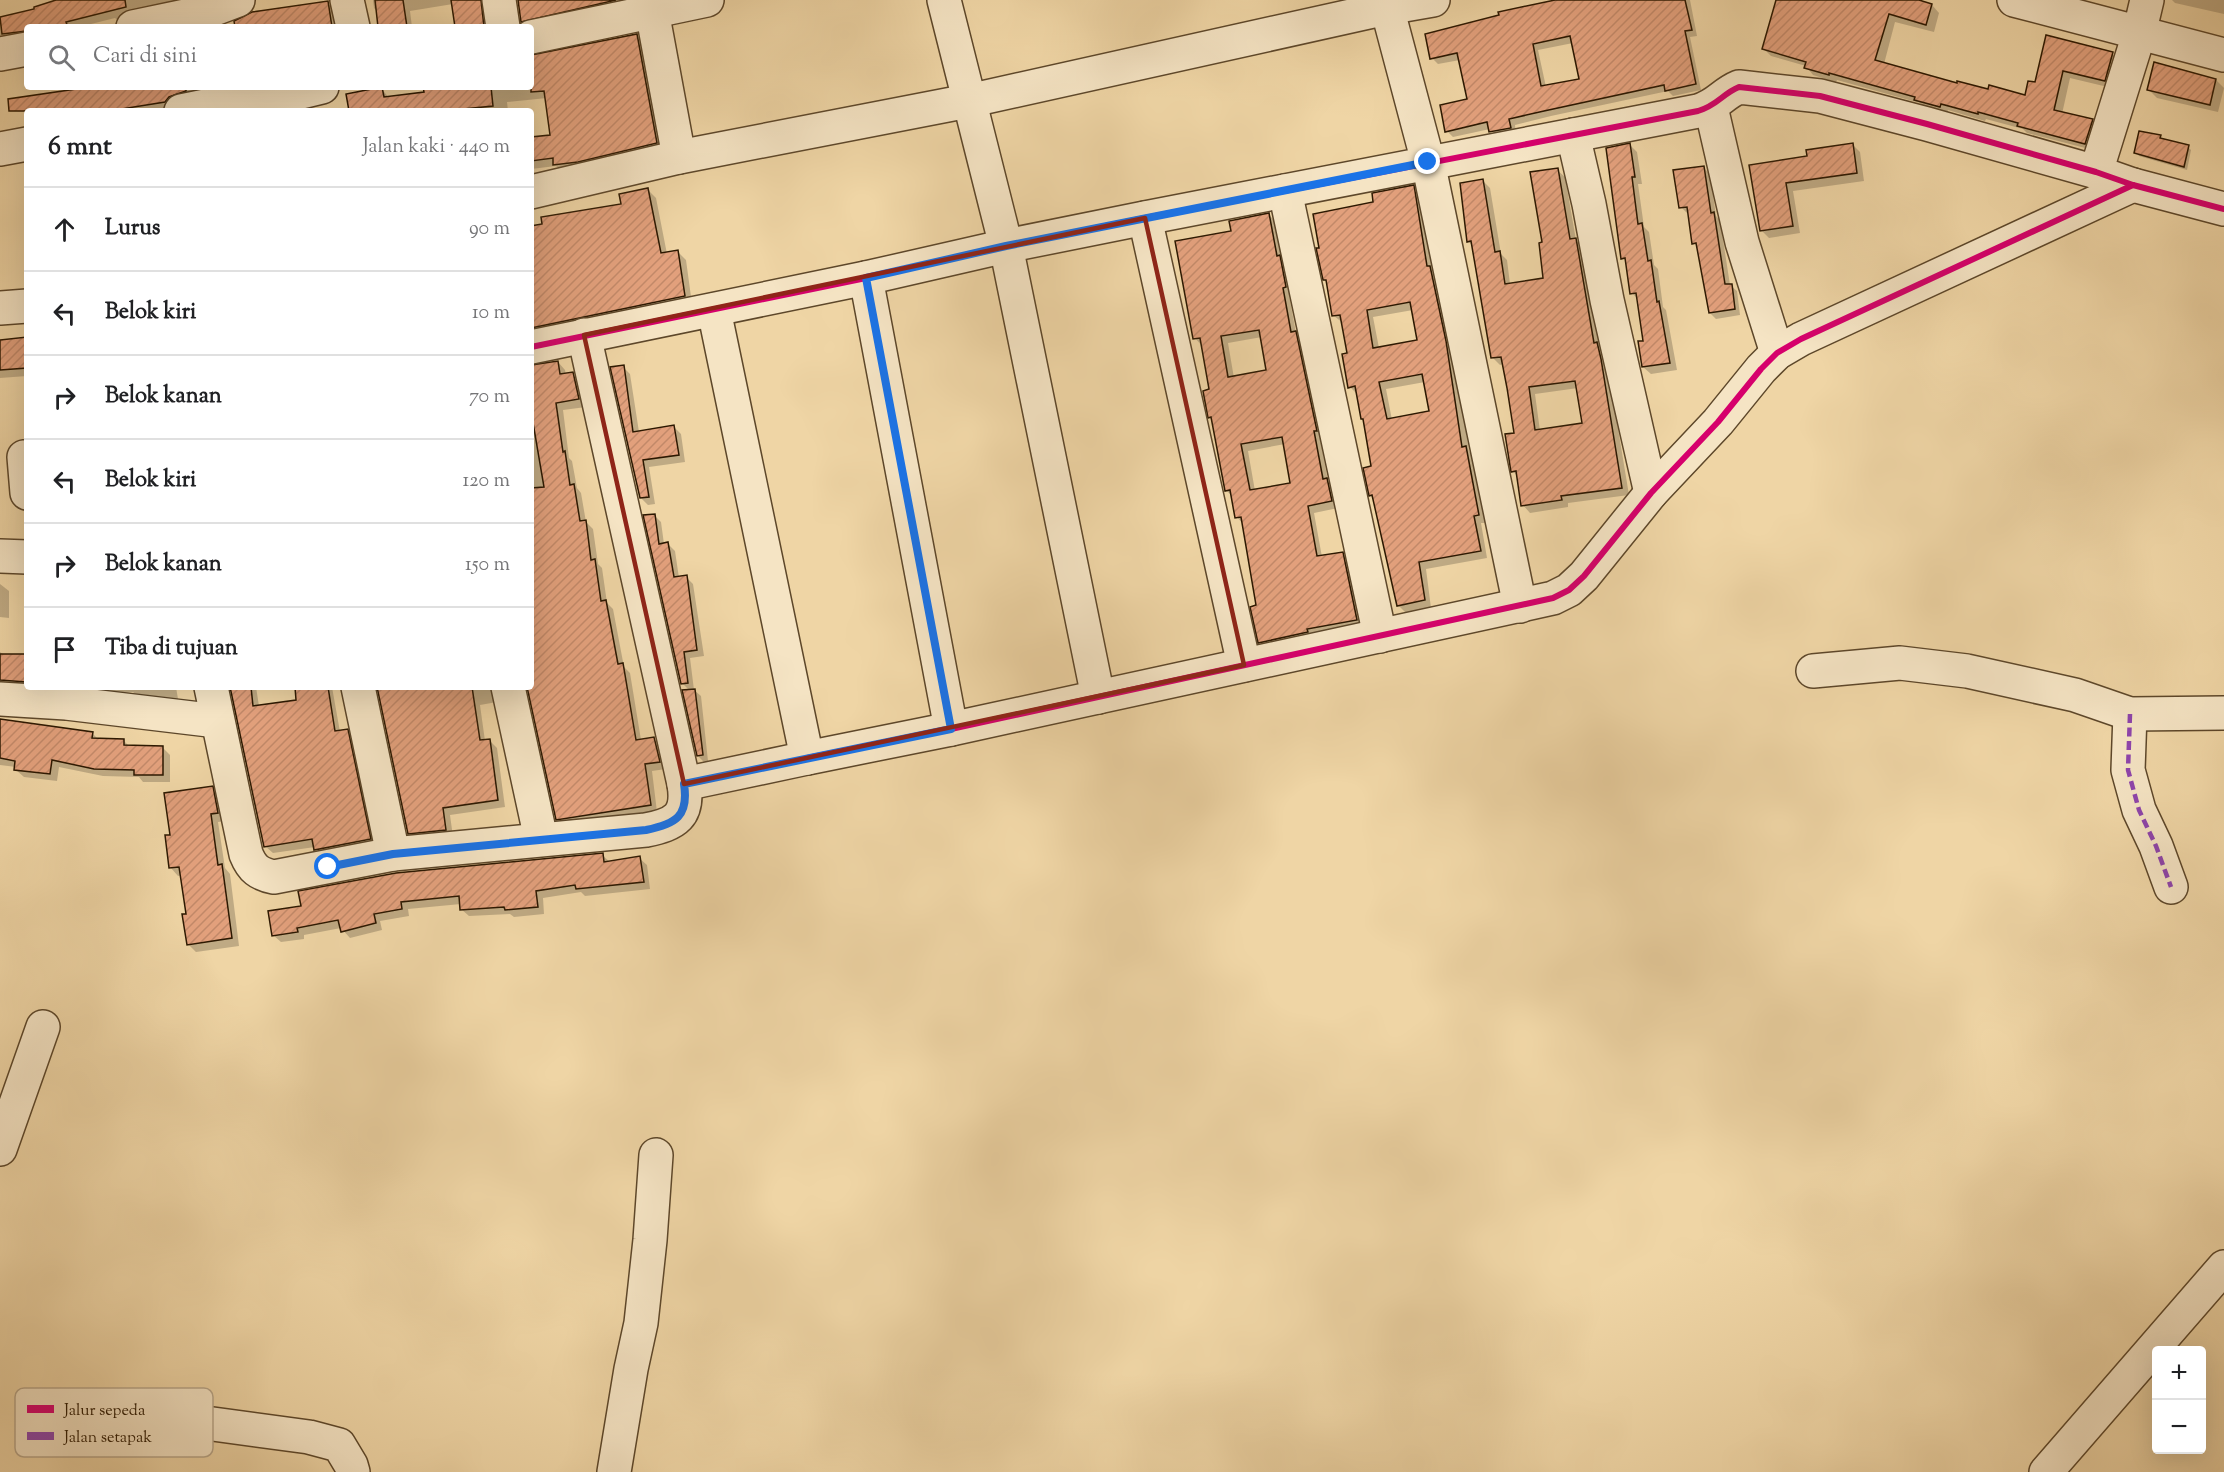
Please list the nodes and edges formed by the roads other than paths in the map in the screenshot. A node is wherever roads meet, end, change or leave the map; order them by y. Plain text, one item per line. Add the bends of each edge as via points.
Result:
1 (347, 0) edge
2 (499, 0) edge
3 (707, 0) edge
4 (944, 0) edge
5 (1433, 0) edge
6 (2014, 0) edge
7 (2147, 0) edge
8 (1386, 4) edge
9 (651, 5) edge
10 (216, 10) edge
11 (148, 24) edge
12 (352, 24) edge
13 (503, 24) edge
14 (2139, 33) junction
15 (534, 36) edge
16 (24, 50) edge
17 (0, 54) edge
18 (2224, 55) edge
19 (304, 90) edge
20 (968, 101) junction
21 (230, 102) edge
22 (1712, 107) junction
23 (197, 108) edge
24 (1573, 135) junction
25 (24, 145) edge
26 (0, 149) edge
27 (679, 157) junction
28 (1428, 162) junction
29 (2096, 172) junction
30 (2133, 185) junction
31 (534, 191) edge
32 (1285, 191) junction
33 (2224, 209) edge
34 (1145, 218) junction
35 (1006, 246) junction
36 (866, 278) junction
37 (24, 306) edge
38 (0, 308) edge
39 (714, 310) junction
40 (584, 334) junction
41 (534, 346) edge
42 (1777, 353) junction
43 (17, 456) edge
44 (24, 482) edge
45 (1651, 493) junction
46 (0, 556) edge
47 (24, 558) edge
48 (1520, 606) junction
49 (1380, 636) junction
50 (1244, 665) junction
51 (1813, 671) dead end
52 (212, 690) edge
53 (359, 690) edge
54 (509, 690) edge
55 (65, 695) edge
56 (1098, 697) junction
57 (0, 699) edge
58 (2224, 713) edge
59 (2130, 714) junction
60 (218, 721) junction
61 (951, 729) junction
62 (807, 758) junction
63 (684, 784) junction
64 (541, 839) junction
65 (393, 854) junction
66 (2171, 887) dead end
67 (43, 1027) dead end
68 (0, 1149) edge
69 (656, 1155) dead end
70 (2224, 1267) edge
71 (213, 1424) edge
72 (353, 1472) edge
73 (614, 1472) edge
74 (2046, 1472) edge

1 - 12 street
2 - 13 street
3 - 9 street
4 - 20 street
5 - 8 street
6 - 14 street
7 - 14 street
8 - 20 street
8 - 28 street
9 - 15 street
9 - 27 street
10 - 11 street
14 - 18 street
14 - 29 street
16 - 17 street
19 - 21 street
20 - 27 street
20 - 35 street
21 - 23 street
22 - 24 street
22 - 29 street via 1728,91 1739,87 1820,96
22 - 42 street via 1742,242
24 - 28 street
24 - 45 street
25 - 26 street
27 - 31 street
28 - 32 street
28 - 48 street
29 - 30 street
30 - 33 street
30 - 42 street
32 - 34 street
32 - 49 street
34 - 35 street
34 - 50 street
35 - 36 street
35 - 56 street
36 - 39 street
36 - 61 street
37 - 38 street
39 - 40 street
39 - 62 street
40 - 41 street
40 - 63 street
42 - 45 street
43 - 44 street
45 - 48 street via 1569,590
46 - 47 street
48 - 49 street
49 - 50 street
50 - 56 street
51 - 59 street via 1900,663 1967,671 2075,695
52 - 60 street
53 - 65 street
54 - 64 street
55 - 57 street
55 - 60 street
56 - 61 street
58 - 59 street
59 - 66 street via 2128,770 2139,810
60 - 65 street via 246,855 255,870 274,878
61 - 62 street
62 - 63 street
63 - 64 street via 684,809 663,827
64 - 65 street
67 - 68 street
69 - 73 street via 641,1323
70 - 74 street
71 - 72 street via 339,1445

